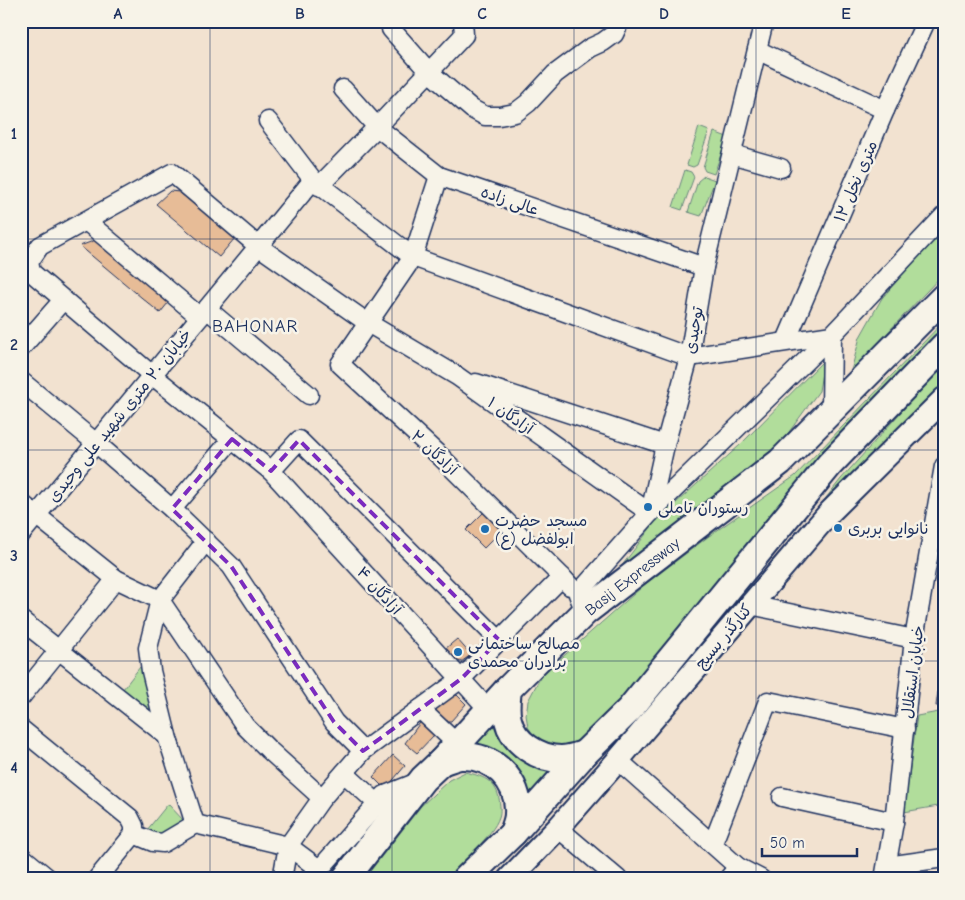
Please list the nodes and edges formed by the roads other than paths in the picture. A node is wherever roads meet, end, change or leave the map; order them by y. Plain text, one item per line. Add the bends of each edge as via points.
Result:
1 (464, 21) edge
2 (620, 21) edge
3 (764, 21) edge
4 (923, 22) edge
5 (391, 29) dead end
6 (757, 50) junction
7 (429, 72) junction
8 (343, 89) dead end
9 (885, 110) junction
10 (268, 121) dead end
11 (378, 127) junction
12 (732, 154) junction
13 (781, 168) dead end
14 (439, 176) junction
15 (316, 183) junction
16 (944, 216) edge
17 (86, 220) junction
18 (258, 246) junction
19 (413, 257) junction
20 (704, 267) junction
21 (944, 297) edge
22 (63, 300) junction
23 (203, 313) junction
24 (368, 323) junction
25 (832, 335) junction
26 (786, 341) junction
27 (944, 346) edge
28 (21, 348) edge
29 (688, 357) junction
30 (944, 362) edge
31 (152, 375) junction
32 (458, 376) junction
33 (21, 381) edge
34 (906, 387) junction
35 (310, 394) dead end
36 (944, 399) edge
37 (536, 402) junction
38 (831, 411) junction
39 (527, 426) junction
40 (232, 439) junction
41 (96, 443) junction
42 (665, 445) junction
43 (944, 466) edge
44 (271, 471) junction
45 (21, 503) edge
46 (172, 509) junction
47 (650, 513) junction
48 (37, 516) junction
49 (21, 534) edge
50 (206, 541) junction
51 (562, 577) junction
52 (116, 579) junction
53 (160, 600) junction
54 (581, 603) junction
55 (750, 605) junction
56 (21, 620) edge
57 (176, 623) junction
58 (153, 627) junction
59 (914, 639) junction
60 (499, 640) junction
61 (59, 650) junction
62 (461, 679) junction
63 (508, 688) junction
64 (21, 697) edge
65 (420, 709) junction
66 (488, 709) junction
67 (21, 729) edge
68 (905, 730) junction
69 (167, 736) junction
70 (363, 751) junction
71 (449, 753) junction
72 (584, 754) junction
73 (618, 760) junction
74 (344, 773) junction
75 (423, 779) junction
76 (782, 797) dead end
77 (322, 798) junction
78 (377, 804) junction
79 (894, 822) junction
80 (194, 824) junction
81 (558, 828) junction
82 (513, 833) junction
83 (134, 834) junction
84 (713, 843) junction
85 (288, 846) junction
86 (944, 858) edge
87 (23, 861) edge
88 (886, 872) edge
89 (733, 873) edge
90 (315, 874) edge
91 (49, 879) edge
92 (98, 879) edge
93 (282, 879) edge
94 (345, 879) edge
95 (466, 879) edge
96 (509, 879) edge
97 (618, 879) edge
98 (761, 879) edge

1 - 7 street, خیابان ۲۰ متری شهید علی وحیدی via 464,35
2 - 7 street via 614,34 555,74 515,113 485,116 472,109
3 - 6 street, توحیدی
4 - 9 street, ۱۲ متری نخل
5 - 7 street
6 - 9 street
6 - 12 street, توحیدی
7 - 11 street, خیابان ۲۰ متری شهید علی وحیدی
8 - 11 street, عالی زاده
9 - 26 street, ۱۲ متری نخل
10 - 15 street
11 - 14 street, عالی زاده
11 - 15 street, خیابان ۲۰ متری شهید علی وحیدی
12 - 13 street
12 - 20 street, توحیدی
14 - 19 street
14 - 20 street, عالی زاده
15 - 18 street, خیابان ۲۰ متری شهید علی وحیدی
15 - 19 street
16 - 25 street
17 - 18 street, آزادگان ۱ via 172,173
17 - 22 street, آزادگان ۴ via 40,246 30,262 31,272
17 - 23 street
18 - 23 street, خیابان ۲۰ متری شهید علی وحیدی
18 - 24 street, آزادگان ۱
19 - 24 street
19 - 29 street
20 - 29 street, توحیدی
21 - 38 highway, Basij Expressway
22 - 28 street
22 - 31 street, آزادگان ۴
23 - 31 street, خیابان ۲۰ متری شهید علی وحیدی
23 - 35 street
24 - 32 street, آزادگان ۱
24 - 51 street, آزادگان ۲ via 340,364 442,458
25 - 26 street
25 - 38 street
25 - 47 street
26 - 29 street
27 - 34 highway
29 - 42 street, توحیدی
30 - 34 highway
31 - 40 street, آزادگان ۴
31 - 41 street, خیابان ۲۰ متری شهید علی وحیدی
32 - 37 street
32 - 39 street, آزادگان ۱
33 - 41 street
34 - 72 highway via 830,464 629,710
36 - 55 main road, کنارگذر بسیج via 830,512
37 - 39 street via 525,406 521,413
37 - 42 street
38 - 54 highway, Basij Expressway via 780,462
39 - 47 street, آزادگان ۱
40 - 44 street, آزادگان ۴
40 - 46 street
41 - 46 street
41 - 48 street, خیابان ۲۰ متری شهید علی وحیدی
42 - 47 street, توحیدی
43 - 59 street, خیابان استقلال
44 - 60 street via 299,440
44 - 62 street, آزادگان ۴
45 - 48 street
46 - 50 street
47 - 54 street, توحیدی
48 - 49 street, خیابان ۲۰ متری شهید علی وحیدی
48 - 52 street
50 - 53 street
50 - 70 street via 231,566 334,722
51 - 54 street
51 - 60 street
52 - 53 street
52 - 61 street
53 - 57 street
53 - 58 street
54 - 63 highway, Basij Expressway
55 - 59 street
55 - 73 main road, کنارگذر بسیج
56 - 61 street
57 - 58 street via 164,620
57 - 77 street via 245,726
58 - 69 street via 148,648
59 - 68 street, خیابان استقلال
60 - 62 street
61 - 64 street
61 - 69 street
62 - 65 street
62 - 66 street, آزادگان ۴
63 - 66 highway, Basij Expressway
63 - 72 highway via 508,722 525,746 553,758
65 - 70 street
65 - 71 street
66 - 71 highway, Basij Expressway
67 - 83 street via 130,818
68 - 79 street, خیابان استقلال
68 - 84 street via 768,701
69 - 80 street
70 - 74 street
71 - 75 highway, Basij Expressway
71 - 82 highway via 478,758 495,766 514,786 518,815
72 - 82 highway
73 - 81 main road, کنارگذر بسیج
73 - 84 street
74 - 77 street
74 - 78 street
75 - 78 street via 385,794
75 - 94 highway, Basij Expressway
76 - 79 street
77 - 85 street
78 - 90 street
79 - 88 street, خیابان استقلال
80 - 83 street via 163,843
80 - 85 street
81 - 96 main road, کنارگذر بسیج
81 - 97 street
82 - 95 highway
83 - 92 street
84 - 89 street
85 - 90 street
85 - 93 street
86 - 88 street
87 - 91 street
89 - 98 street

